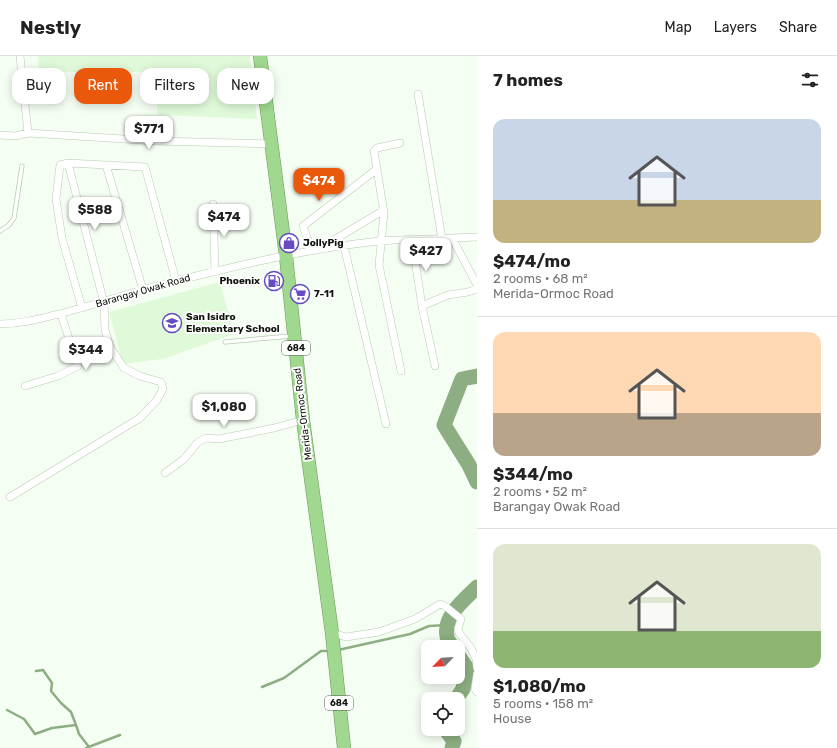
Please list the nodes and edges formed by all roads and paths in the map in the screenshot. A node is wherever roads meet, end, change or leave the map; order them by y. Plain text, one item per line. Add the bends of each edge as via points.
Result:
1 (20, 56) edge
2 (260, 56) edge
3 (418, 94) dead end
4 (28, 133) junction
5 (0, 135) edge
6 (400, 143) dead end
7 (271, 144) junction
8 (68, 163) junction
9 (106, 165) junction
10 (22, 166) dead end
11 (377, 169) junction
12 (213, 204) dead end
13 (384, 210) junction
14 (0, 231) edge
15 (477, 237) edge
16 (452, 238) junction
17 (442, 239) junction
18 (412, 240) junction
19 (381, 241) junction
20 (344, 246) junction
21 (325, 249) junction
22 (312, 251) junction
23 (286, 256) junction
24 (215, 272) junction
25 (176, 281) junction
26 (477, 285) edge
27 (477, 289) edge
28 (142, 290) junction
29 (104, 303) junction
30 (422, 306) junction
31 (82, 308) junction
32 (61, 314) junction
33 (0, 324) edge
34 (294, 336) junction
35 (225, 342) dead end
36 (435, 366) dead end
37 (401, 370) dead end
38 (25, 386) dead end
39 (303, 420) junction
40 (386, 424) dead end
41 (165, 473) dead end
42 (10, 497) dead end
43 (332, 636) junction
44 (477, 668) edge
45 (477, 674) edge
46 (477, 692) edge
47 (344, 748) edge

1 - 4 street
2 - 7 highway, Merida-Ormoc Road / 684
3 - 17 street
4 - 5 street via 15,136
4 - 7 street via 156,141
6 - 11 street via 374,149
7 - 23 highway, Merida-Ormoc Road / 684
8 - 9 street
8 - 29 street
8 - 31 street via 60,165 56,199 62,238
9 - 25 street via 146,167
9 - 28 street
10 - 14 lane via 14,218
11 - 13 street
11 - 22 street via 303,226
12 - 24 street
13 - 19 street
13 - 21 street via 334,240
15 - 16 street, Barangay Owak Road
16 - 17 street, Barangay Owak Road
16 - 26 street
17 - 18 street, Barangay Owak Road
18 - 19 street, Barangay Owak Road
18 - 30 street
19 - 20 street, Barangay Owak Road
19 - 37 street via 379,265
20 - 21 street, Barangay Owak Road
20 - 40 street
21 - 22 street, Barangay Owak Road
22 - 23 street, Barangay Owak Road
23 - 24 street, Barangay Owak Road
23 - 34 highway, Merida-Ormoc Road / 684
24 - 25 street, Barangay Owak Road
25 - 28 street, Barangay Owak Road
27 - 30 street via 448,295
28 - 29 street, Barangay Owak Road
29 - 31 street, Barangay Owak Road
29 - 42 street via 105,330 115,356 124,368 162,382 163,389 157,400 140,418
30 - 36 street
31 - 32 street, Barangay Owak Road
32 - 33 street, Barangay Owak Road via 26,322
32 - 38 street via 78,366 58,376
34 - 35 lane
34 - 39 highway, Merida-Ormoc Road / 684
39 - 41 street via 218,439 206,438 198,442 184,459
39 - 43 highway, Merida-Ormoc Road / 684
43 - 44 street via 346,637 379,632 415,619 440,604 461,619 459,633 471,648
43 - 47 highway, Merida-Ormoc Road / 684
45 - 46 street

